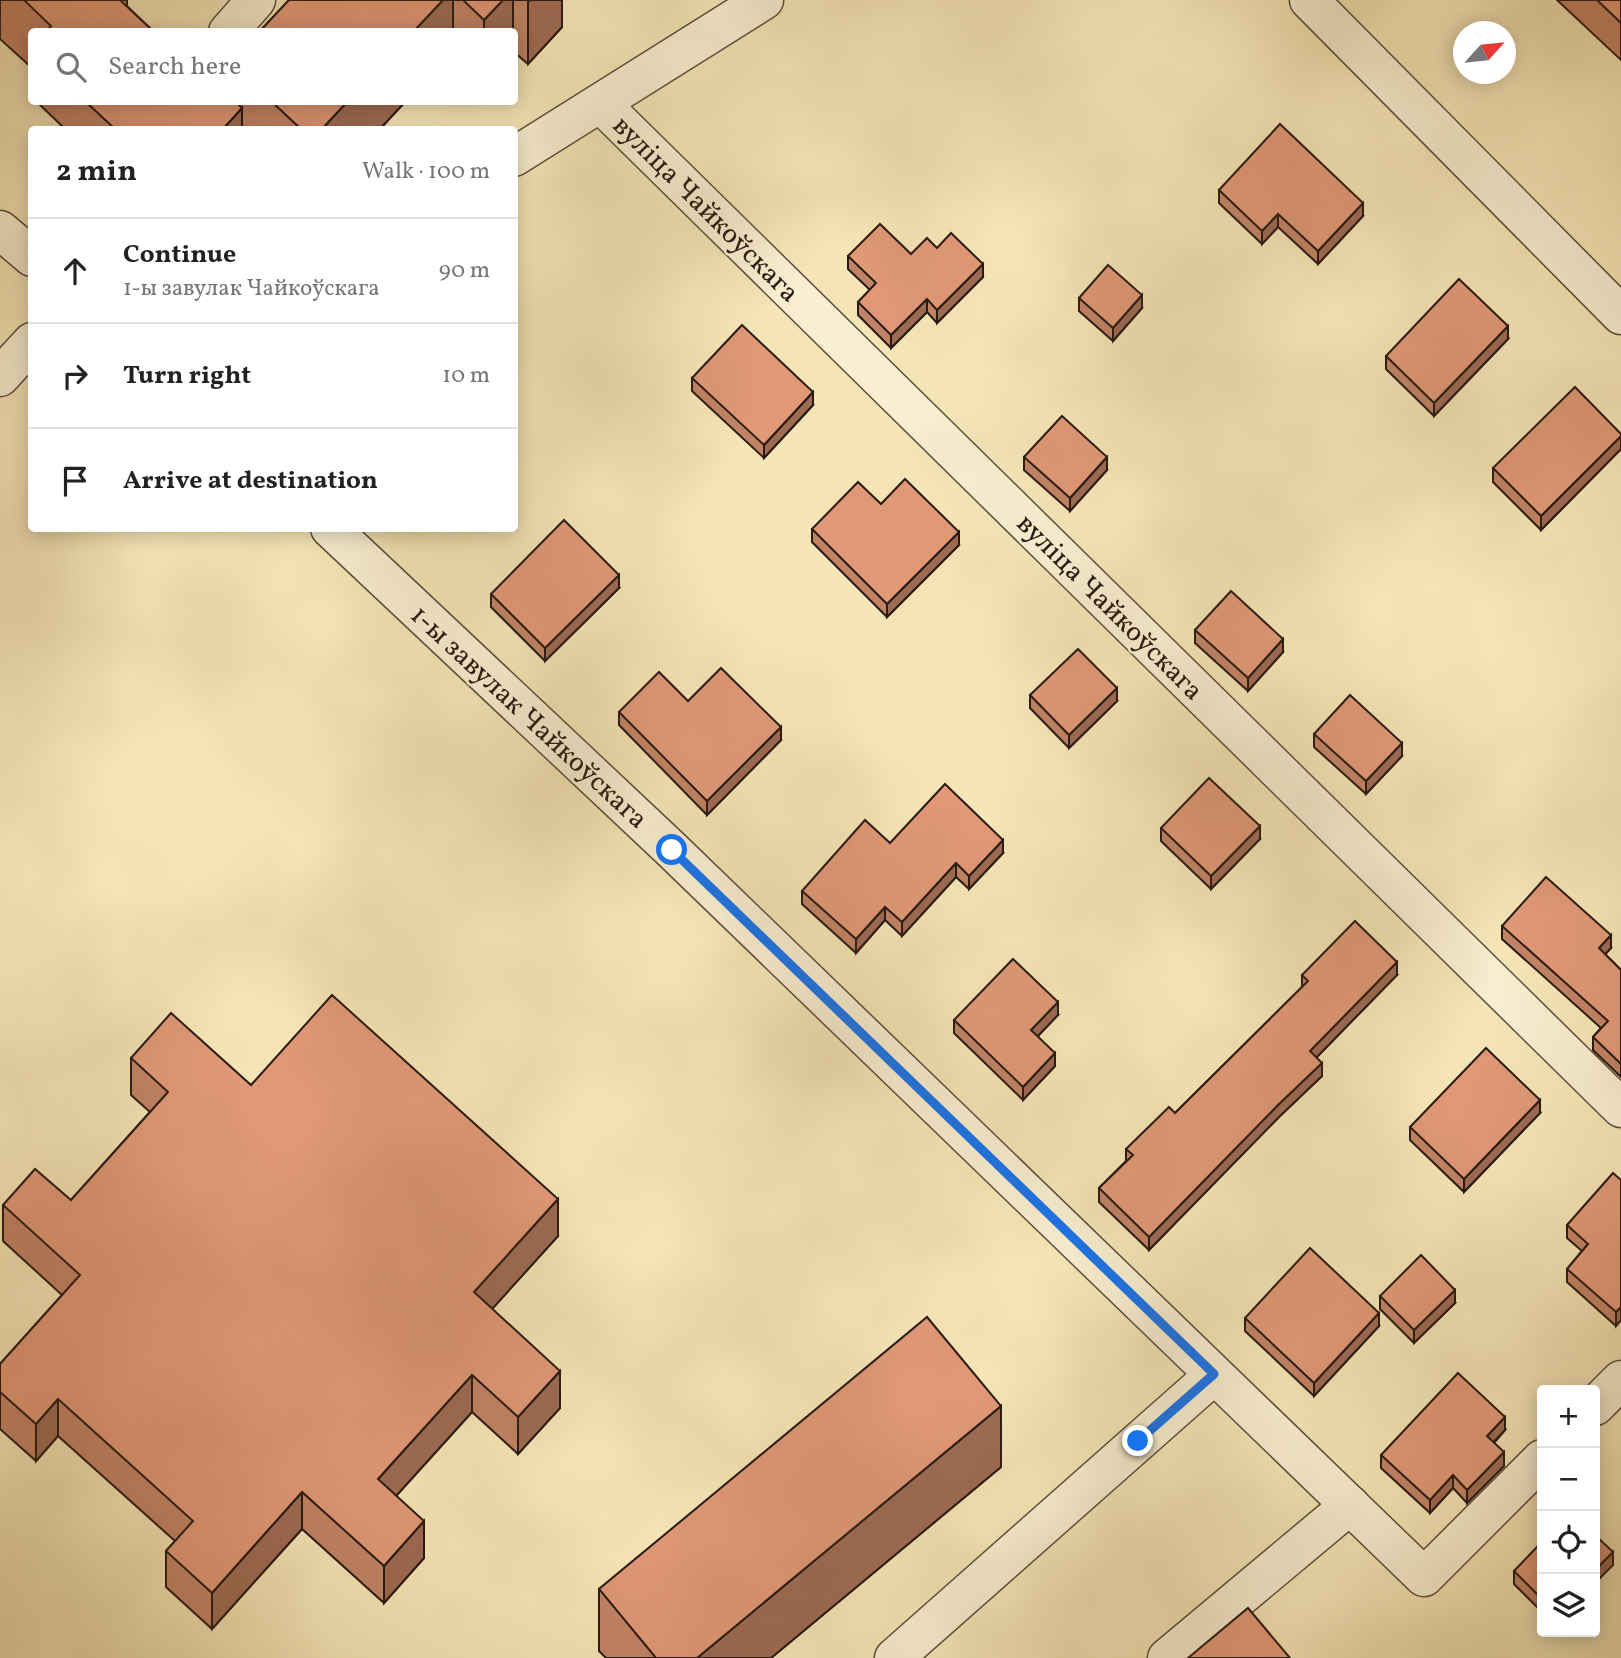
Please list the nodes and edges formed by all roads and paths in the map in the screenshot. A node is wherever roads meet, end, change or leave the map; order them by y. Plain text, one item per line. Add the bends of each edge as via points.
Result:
1 (256, 0) edge
2 (764, 0) edge
3 (1309, 0) edge
4 (232, 28) edge
5 (601, 104) junction
6 (518, 156) edge
7 (0, 230) edge
8 (28, 254) edge
9 (1621, 315) edge
10 (28, 346) edge
11 (0, 377) edge
12 (334, 532) edge
13 (1621, 1108) edge
14 (1214, 1374) junction
15 (1621, 1380) edge
16 (1600, 1401) edge
17 (1537, 1464) edge
18 (1350, 1505) junction
19 (894, 1658) edge
20 (1167, 1658) edge

1 - 4 street
2 - 5 street
3 - 9 street
5 - 6 street
5 - 13 street, вуліца Чайкоўскага
7 - 8 street
10 - 11 street
12 - 14 street, 1-ы завулак Чайкоўскага via 672,850
14 - 18 street, 1-ы завулак Чайкоўскага
14 - 19 street
15 - 16 street
17 - 18 street, 1-ы завулак Чайкоўскага via 1424,1577
18 - 20 street

